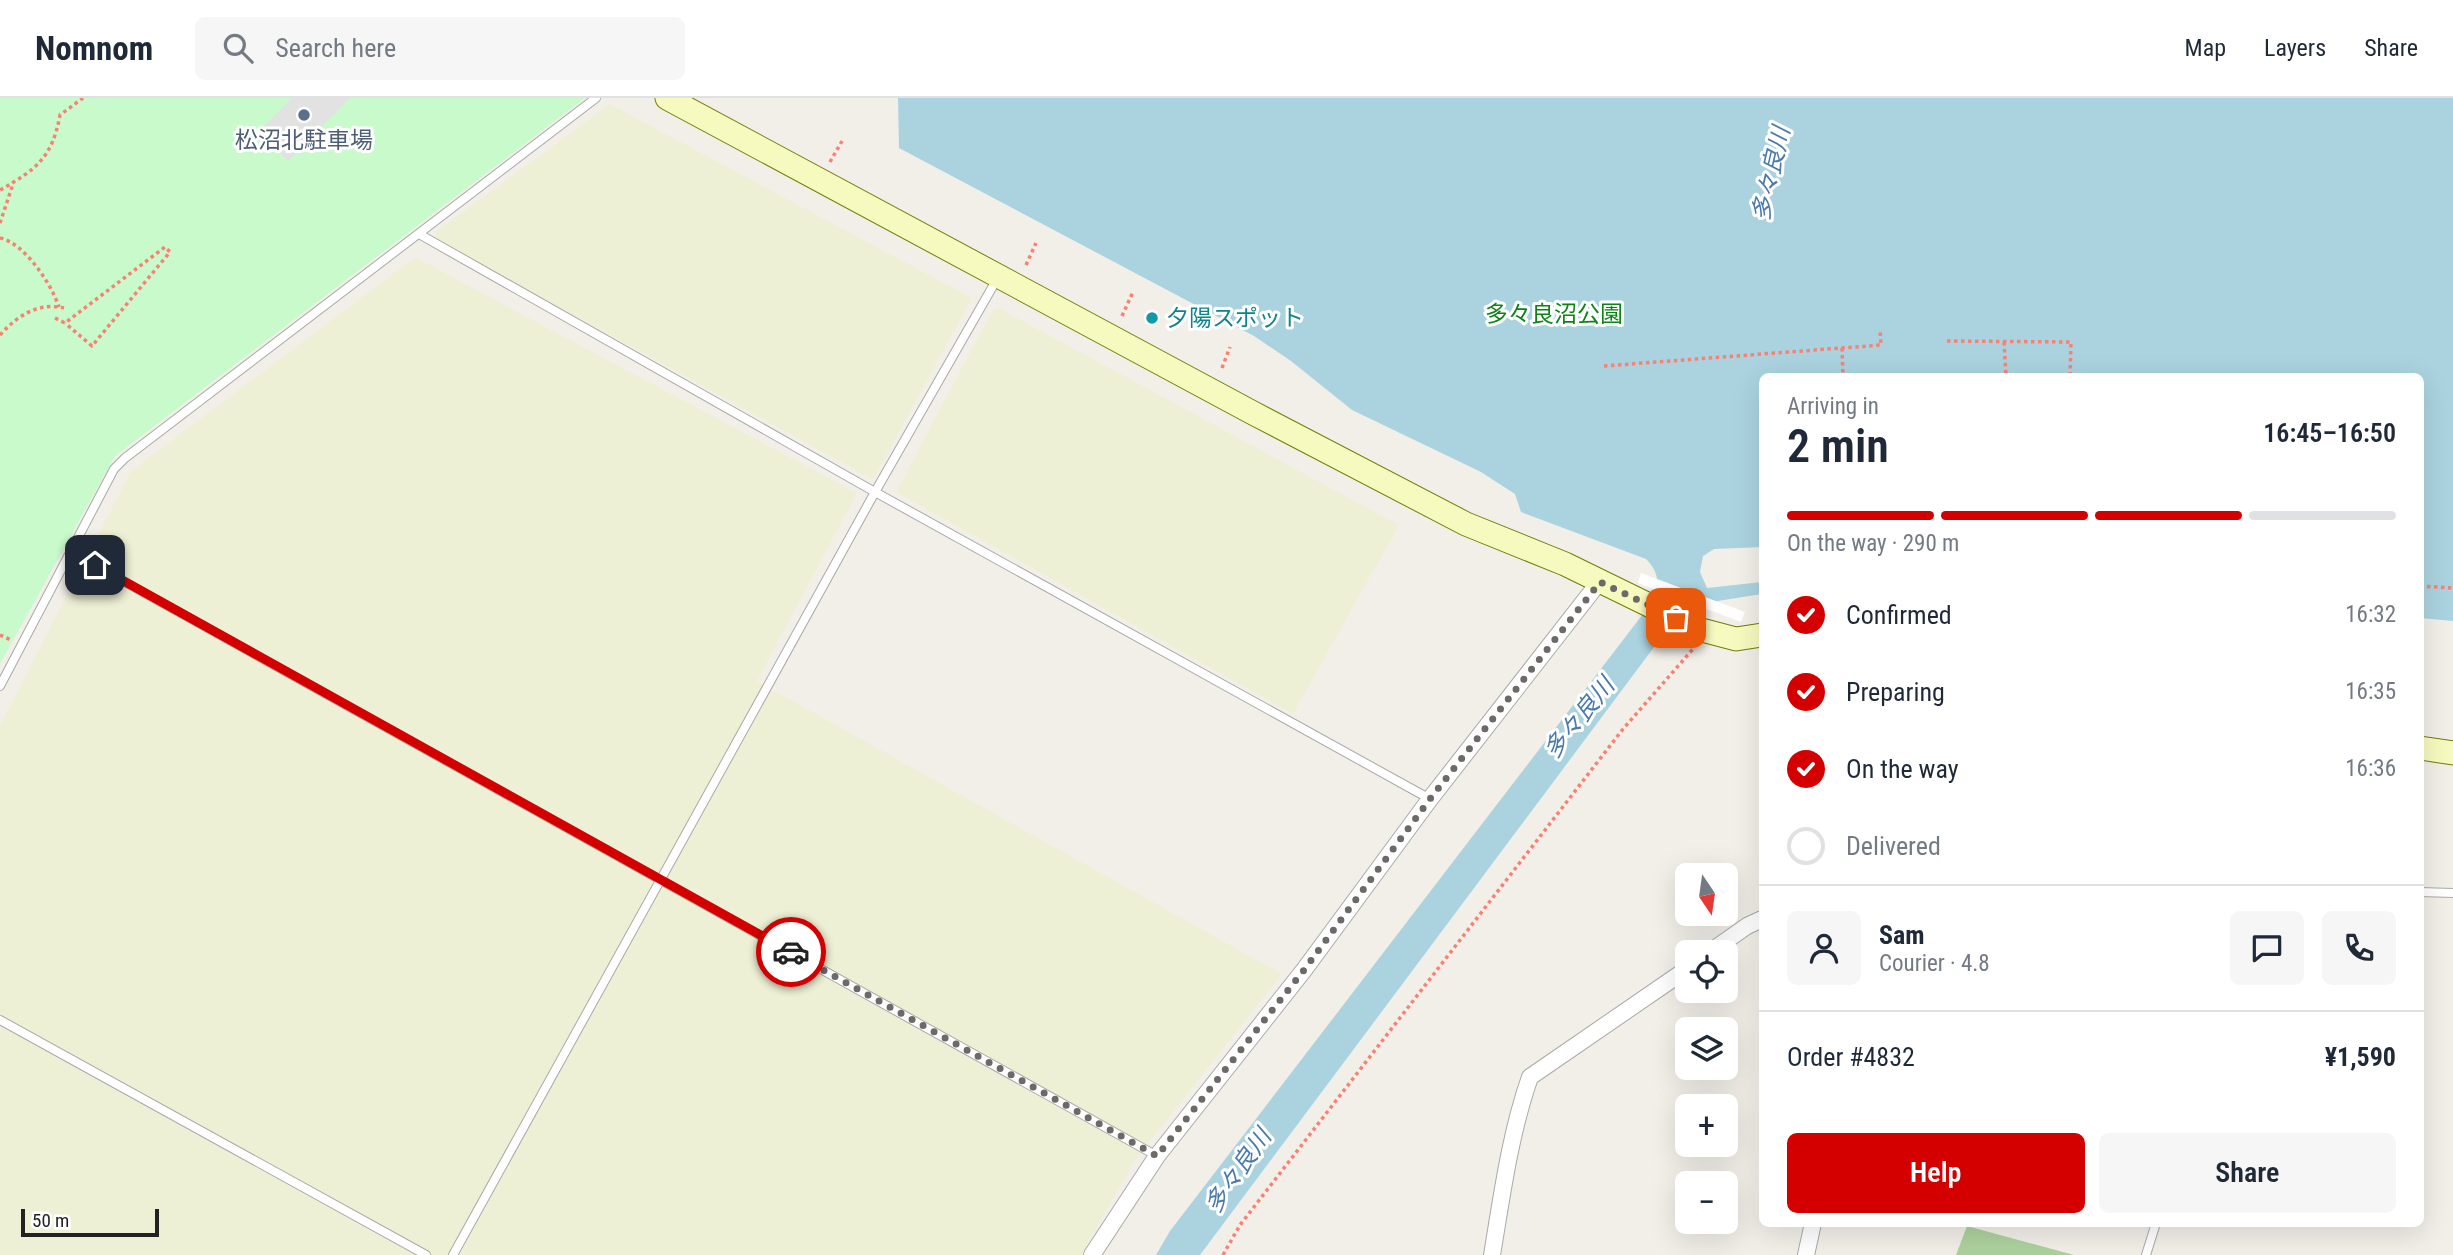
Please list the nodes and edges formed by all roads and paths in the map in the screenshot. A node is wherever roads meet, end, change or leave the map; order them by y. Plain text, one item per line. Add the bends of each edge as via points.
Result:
1 (83, 98) edge
2 (596, 98) edge
3 (667, 98) edge
4 (842, 141) dead end
5 (830, 162) dead end
6 (14, 182) junction
7 (0, 190) edge
8 (0, 223) edge
9 (419, 234) junction
10 (0, 238) edge
11 (1037, 243) dead end
12 (1026, 265) dead end
13 (999, 275) junction
14 (1133, 292) dead end
15 (1122, 316) dead end
16 (55, 318) dead end
17 (65, 323) junction
18 (1880, 329) dead end
19 (0, 335) edge
20 (1947, 341) dead end
21 (2004, 342) junction
22 (1230, 347) dead end
23 (1842, 348) junction
24 (1604, 366) dead end
25 (1222, 368) dead end
26 (1843, 373) edge
27 (2006, 373) edge
28 (2070, 373) edge
29 (875, 492) junction
30 (71, 552) junction
31 (1600, 582) junction
32 (2424, 586) edge
33 (2453, 588) edge
34 (1703, 630) junction
35 (1759, 635) edge
36 (0, 686) edge
37 (2424, 749) edge
38 (2453, 753) edge
39 (1430, 799) junction
40 (661, 879) junction
41 (2424, 892) edge
42 (2453, 893) edge
43 (1759, 920) edge
44 (1727, 940) edge
45 (1675, 977) edge
46 (0, 1020) edge
47 (1157, 1156) junction
48 (1812, 1227) edge
49 (2155, 1227) edge
50 (426, 1255) edge
51 (453, 1255) edge
52 (1092, 1255) edge
53 (1223, 1255) edge
54 (1492, 1255) edge
55 (1806, 1255) edge
56 (2146, 1255) edge

1 - 6 path via 60,115 46,158
2 - 9 lane
3 - 13 street
4 - 5 path
6 - 7 path
6 - 8 path
9 - 29 lane
9 - 30 lane via 125,457
10 - 19 path via 13,241 54,291 61,307 48,304 33,309
11 - 12 path
13 - 29 lane
13 - 31 street via 1454,517
14 - 15 path
16 - 17 path
17 - 17 path via 165,247 170,252 92,346
18 - 23 path via 1881,345
20 - 21 path
21 - 27 path
21 - 28 path via 2071,342
22 - 25 path
23 - 24 path
23 - 26 path
29 - 39 lane
29 - 40 lane
30 - 36 lane
30 - 40 lane
31 - 34 street
31 - 39 street
32 - 33 path
34 - 35 street via 1736,639
34 - 53 path via 1240,1225
37 - 38 street
39 - 47 street via 1304,970
40 - 47 lane
40 - 51 lane
41 - 42 lane
43 - 44 street
45 - 54 street via 1530,1077 1507,1165
46 - 50 lane
47 - 52 street
48 - 55 street
49 - 56 lane

